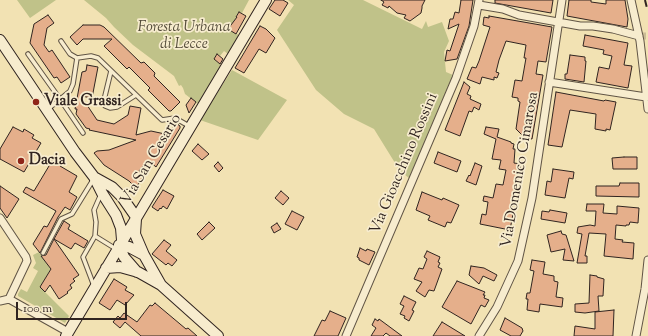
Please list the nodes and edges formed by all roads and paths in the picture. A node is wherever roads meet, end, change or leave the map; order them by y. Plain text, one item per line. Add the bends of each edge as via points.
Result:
1 (266, 0) edge
2 (562, 0) edge
3 (631, 0) edge
4 (479, 2) edge
5 (558, 21) junction
6 (639, 36) junction
7 (0, 40) edge
8 (61, 41) dead end
9 (28, 54) dead end
10 (77, 58) junction
11 (111, 71) junction
12 (549, 82) junction
13 (136, 95) junction
14 (646, 97) junction
15 (60, 99) junction
16 (648, 108) edge
17 (46, 110) junction
18 (190, 127) junction
19 (82, 133) dead end
20 (94, 177) junction
21 (102, 193) junction
22 (116, 215) junction
23 (136, 217) junction
24 (0, 218) edge
25 (95, 236) junction
26 (120, 245) junction
27 (43, 253) dead end
28 (144, 255) junction
29 (648, 260) edge
30 (106, 268) junction
31 (138, 272) junction
32 (161, 285) junction
33 (95, 287) junction
34 (8, 299) junction
35 (0, 301) edge
36 (67, 334) edge
37 (218, 336) edge
38 (346, 336) edge
39 (479, 336) edge
40 (636, 336) edge

1 - 18 main road, Via San Cesario
2 - 5 street, Via Domenico Cimarosa
3 - 6 street
4 - 5 street via 520,15
4 - 38 street, Via Gioacchino Rossini via 456,78
5 - 6 street via 613,29
5 - 12 street, Via Domenico Cimarosa
6 - 14 street
7 - 17 main road
8 - 10 lane via 70,54
9 - 15 lane
10 - 11 lane via 98,58
10 - 15 lane via 73,84 70,91
11 - 13 lane
11 - 13 lane via 105,106 117,107
12 - 14 street
12 - 39 street, Via Domenico Cimarosa via 532,198 518,261
13 - 18 lane via 162,120 175,118
14 - 16 street
15 - 17 lane
15 - 19 lane
17 - 20 main road
18 - 23 main road, Via San Cesario
20 - 21 main road
20 - 23 main road via 112,187
20 - 27 lane via 72,214 61,220
21 - 22 main road
21 - 25 lane via 94,210
22 - 23 main road via 126,219
22 - 26 main road via 121,228
23 - 26 main road, Via San Cesario
23 - 28 main road via 135,234
24 - 34 street via 28,261
25 - 26 lane
25 - 33 lane via 83,257
26 - 28 main road
26 - 30 main road, Via San Cesario
26 - 31 main road via 124,257
28 - 32 main road
29 - 40 street
30 - 31 main road via 120,267
30 - 33 main road, Via San Cesario
31 - 32 main road
32 - 37 main road
33 - 36 main road, Via San Cesario
34 - 35 street
34 - 36 street

